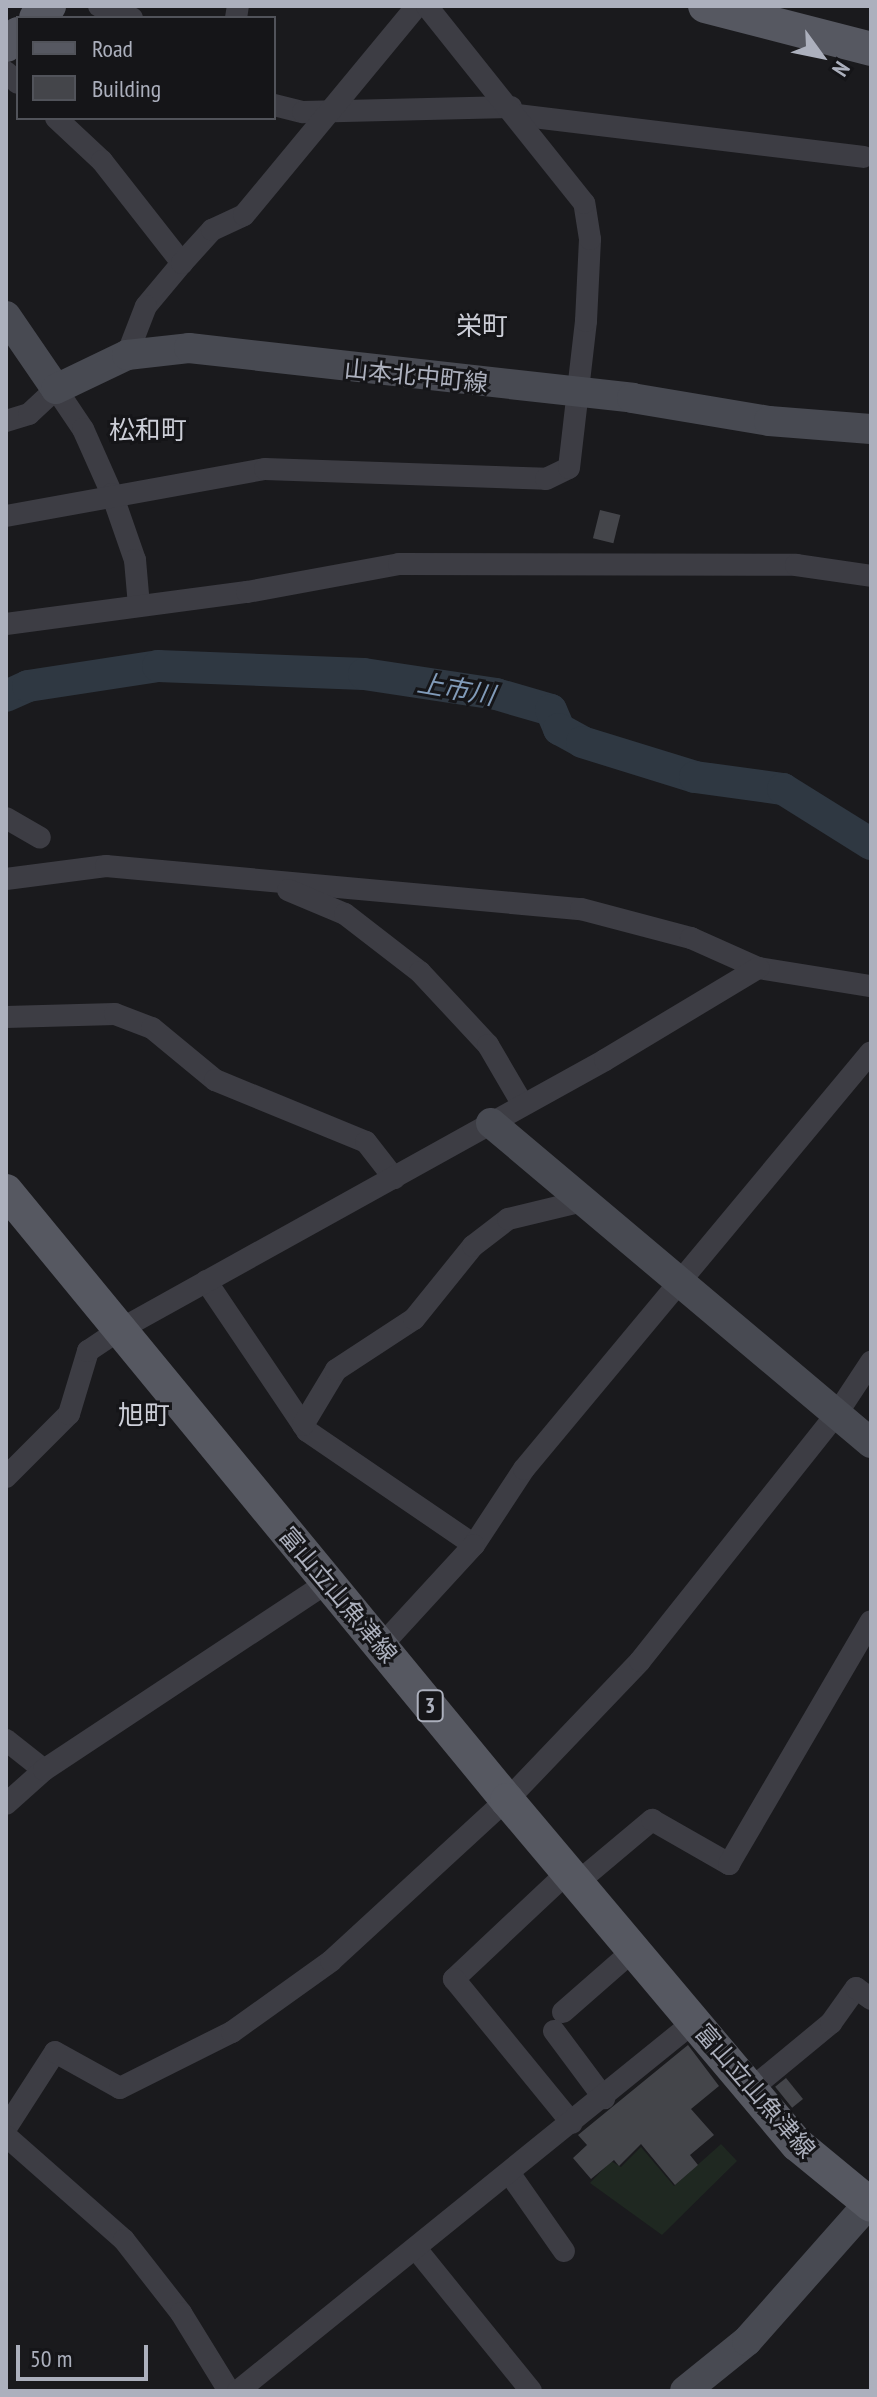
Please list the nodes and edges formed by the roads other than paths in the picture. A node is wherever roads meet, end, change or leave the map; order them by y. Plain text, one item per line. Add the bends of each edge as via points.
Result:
1 (99, 6) edge
2 (417, 6) edge
3 (427, 6) edge
4 (705, 6) edge
5 (126, 16) edge
6 (871, 49) edge
7 (276, 105) edge
8 (328, 109) junction
9 (514, 111) junction
10 (58, 120) edge
11 (863, 157) dead end
12 (182, 263) junction
13 (6, 316) edge
14 (127, 355) junction
15 (56, 389) junction
16 (580, 394) junction
17 (6, 421) edge
18 (871, 429) edge
19 (112, 494) junction
20 (6, 516) edge
21 (871, 576) edge
22 (139, 606) junction
23 (6, 624) edge
24 (6, 818) edge
25 (40, 838) dead end
26 (6, 879) edge
27 (266, 881) junction
28 (758, 968) junction
29 (871, 986) edge
30 (6, 1017) edge
31 (871, 1052) edge
32 (523, 1105) junction
33 (491, 1123) junction
34 (394, 1178) junction
35 (6, 1191) edge
36 (583, 1201) junction
37 (206, 1281) junction
38 (679, 1283) junction
39 (119, 1330) junction
40 (871, 1362) edge
41 (836, 1415) junction
42 (303, 1425) junction
43 (871, 1443) edge
44 (6, 1477) edge
45 (474, 1545) junction
46 (327, 1583) junction
47 (871, 1621) edge
48 (381, 1646) junction
49 (6, 1740) edge
50 (44, 1770) junction
51 (507, 1800) junction
52 (6, 1804) edge
53 (574, 1876) junction
54 (635, 1949) junction
55 (871, 1999) edge
56 (695, 2021) junction
57 (751, 2089) junction
58 (604, 2098) junction
59 (572, 2123) junction
60 (6, 2128) edge
61 (6, 2136) edge
62 (510, 2174) junction
63 (870, 2203) edge
64 (417, 2250) junction
65 (564, 2251) dead end
66 (229, 2391) edge
67 (238, 2391) edge
68 (531, 2391) edge
69 (685, 2391) edge

1 - 5 street
2 - 8 street
3 - 9 street
4 - 6 main road
7 - 8 street via 303,112
8 - 9 street
8 - 12 street via 244,215 212,230
9 - 11 street
9 - 16 street via 584,203 590,239
10 - 12 street via 102,161
12 - 14 street via 146,306
13 - 15 main road
14 - 15 main road, 山本北中町線
14 - 16 main road, 山本北中町線 via 189,348
15 - 17 street via 29,414
15 - 19 street via 83,429
16 - 18 main road, 山本北中町線 via 769,421
16 - 19 street via 569,468 546,479 265,469
19 - 20 street via 39,514
19 - 22 street via 135,560
21 - 22 street via 796,565 674,568 455,561 399,564
22 - 23 street
24 - 25 street
26 - 27 street via 106,866
27 - 28 street via 581,909 691,938
27 - 32 street via 345,914 420,972 488,1045
28 - 29 street
28 - 32 street
30 - 34 street via 115,1014 152,1028 215,1080 366,1142
31 - 38 street
32 - 33 street
33 - 34 street
33 - 36 main road
34 - 37 street
35 - 39 main road, 富山立山魚津線 / 3
36 - 38 main road
36 - 42 street via 508,1219 473,1246 414,1319 336,1370
37 - 39 street
37 - 42 street
38 - 41 main road
38 - 45 street via 524,1469
39 - 44 street via 88,1351 69,1414
39 - 46 main road, 富山立山魚津線 / 3
40 - 41 street
41 - 43 main road
41 - 51 street via 640,1661
42 - 45 street
45 - 48 street
46 - 48 main road, 富山立山魚津線 / 3
46 - 50 street
47 - 53 street via 729,1864 652,1820
48 - 51 main road, 富山立山魚津線 / 3
49 - 50 street
50 - 52 street
51 - 53 main road, 富山立山魚津線 / 3
51 - 60 street via 331,1961 232,2032 120,2088 55,2052
53 - 54 main road, 富山立山魚津線 / 3
53 - 59 street via 454,1979
54 - 56 main road, 富山立山魚津線 / 3
54 - 58 street via 559,2021
55 - 57 street via 856,1988 831,2023
56 - 57 main road, 富山立山魚津線 / 3
56 - 58 street
57 - 63 main road, 富山立山魚津線 / 3 via 809,2155
58 - 59 street
59 - 62 street
61 - 66 street via 124,2240 181,2313
62 - 64 street
62 - 65 street
63 - 69 main road via 747,2341
64 - 67 street
64 - 68 street

